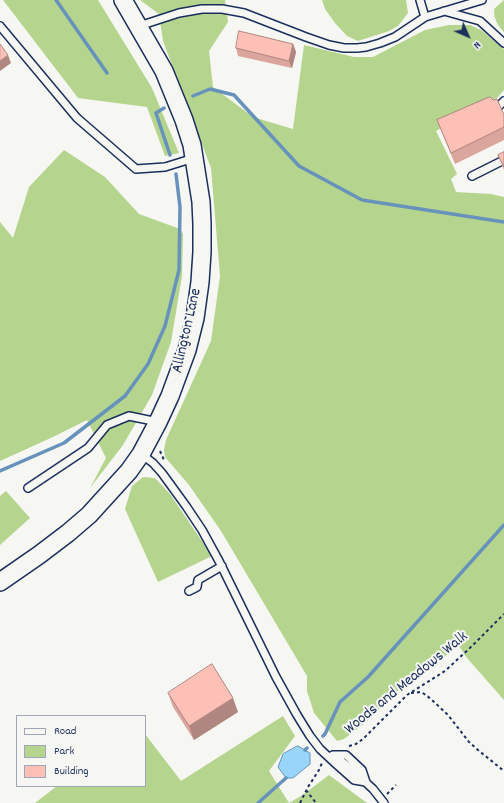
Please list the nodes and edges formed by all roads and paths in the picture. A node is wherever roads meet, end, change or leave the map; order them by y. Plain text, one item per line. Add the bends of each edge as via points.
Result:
1 (123, 0) edge
2 (420, 0) edge
3 (482, 0) edge
4 (444, 11) junction
5 (425, 17) junction
6 (0, 26) edge
7 (139, 26) junction
8 (504, 43) edge
9 (194, 158) junction
10 (504, 160) edge
11 (472, 176) dead end
12 (158, 422) junction
13 (141, 454) junction
14 (28, 488) dead end
15 (222, 566) junction
16 (0, 582) edge
17 (189, 591) dead end
18 (504, 614) edge
19 (410, 693) junction
20 (344, 747) dead end
21 (326, 755) junction
22 (504, 771) edge
23 (366, 782) junction
24 (306, 790) junction
25 (300, 803) edge
26 (316, 803) edge
27 (384, 803) edge

1 - 7 street, Allington Lane
2 - 5 lane
3 - 4 lane
4 - 5 lane
4 - 8 lane via 480,21
5 - 7 lane via 380,43 357,48 329,44 244,13 222,9 179,13
6 - 9 lane via 77,118 136,169 165,167
7 - 9 street, Allington Lane via 174,93
9 - 12 street, Allington Lane via 201,202 200,282 187,350
10 - 11 lane
12 - 13 street, Allington Lane
12 - 14 lane via 129,416 107,425 88,448
13 - 15 lane via 162,473 186,506
13 - 16 street, Allington Lane via 89,515 40,555
15 - 17 lane via 198,580 197,587
15 - 21 lane via 283,690 310,736
18 - 19 path, Woods and Meadows Walk via 445,671
19 - 20 path, Woods and Meadows Walk via 363,739
19 - 22 path via 420,692 426,695 448,715 469,742
21 - 23 lane via 354,780
21 - 23 lane via 346,756 362,770
21 - 24 path
23 - 27 lane
24 - 25 path
24 - 26 path

